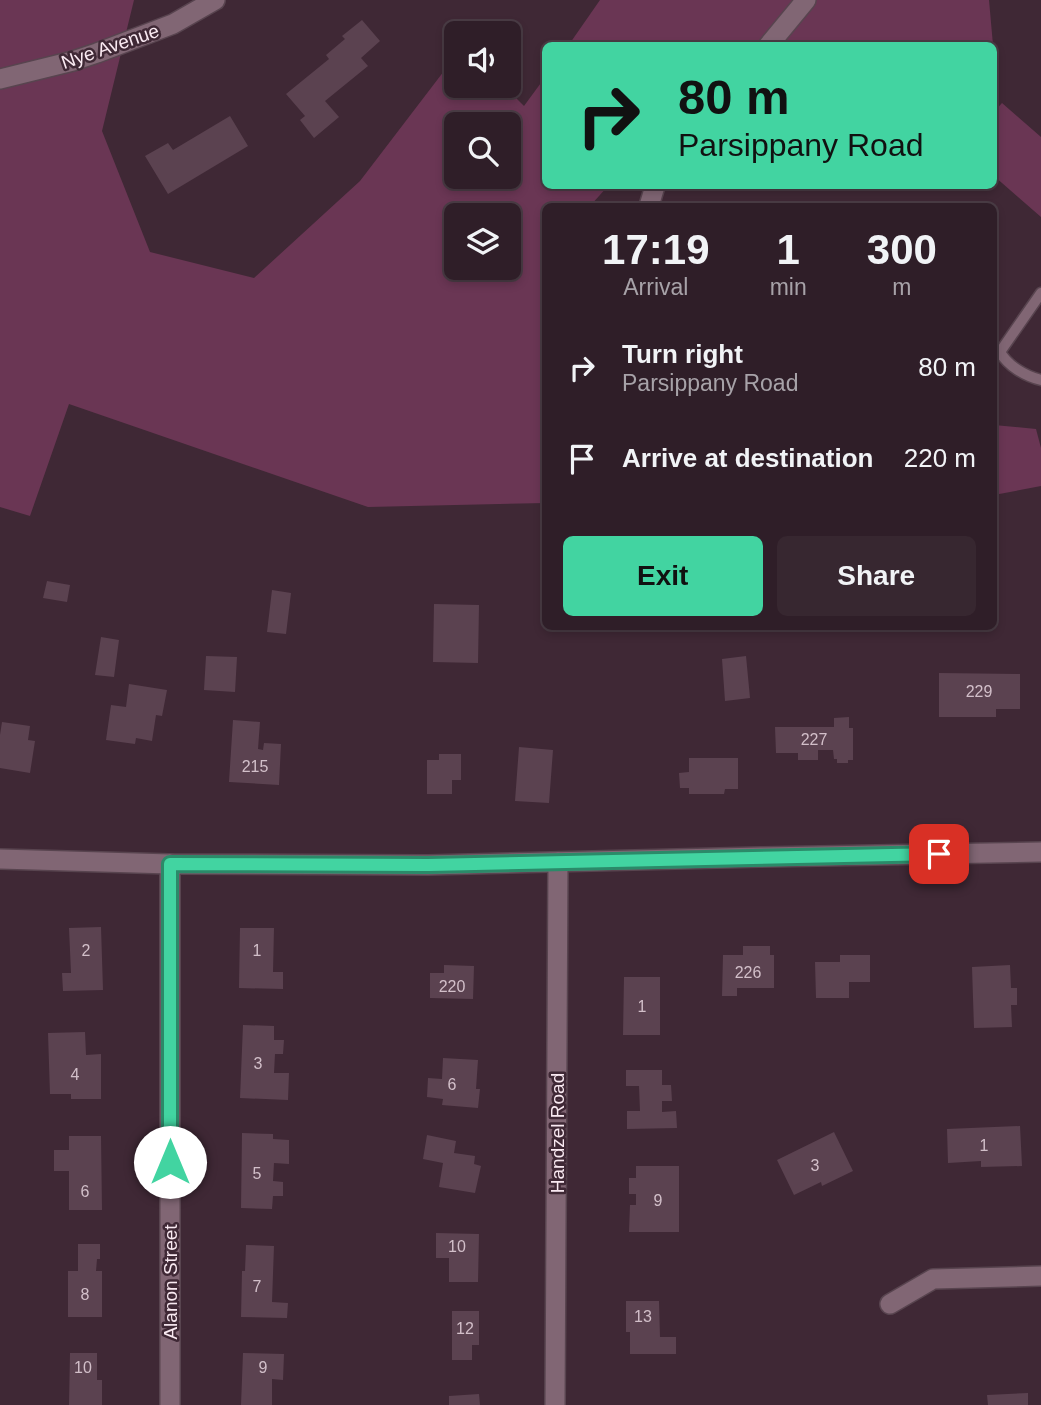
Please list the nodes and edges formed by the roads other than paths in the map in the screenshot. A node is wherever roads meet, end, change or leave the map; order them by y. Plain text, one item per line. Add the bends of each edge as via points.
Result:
1 (215, 0) edge
2 (806, 0) edge
3 (771, 42) edge
4 (0, 79) edge
5 (1041, 293) edge
6 (1041, 380) edge
7 (1041, 852) edge
8 (0, 859) edge
9 (558, 862) junction
10 (170, 864) junction
11 (1041, 1276) edge
12 (890, 1304) dead end
13 (170, 1405) edge
14 (555, 1405) edge

1 - 4 street, Nye Avenue via 173,24 97,53
2 - 3 street
5 - 6 lane via 1000,352 1005,361
7 - 9 street
8 - 10 street
9 - 10 street
9 - 14 street, Handzel Road
10 - 13 street, Alanon Street
11 - 12 street via 933,1279

